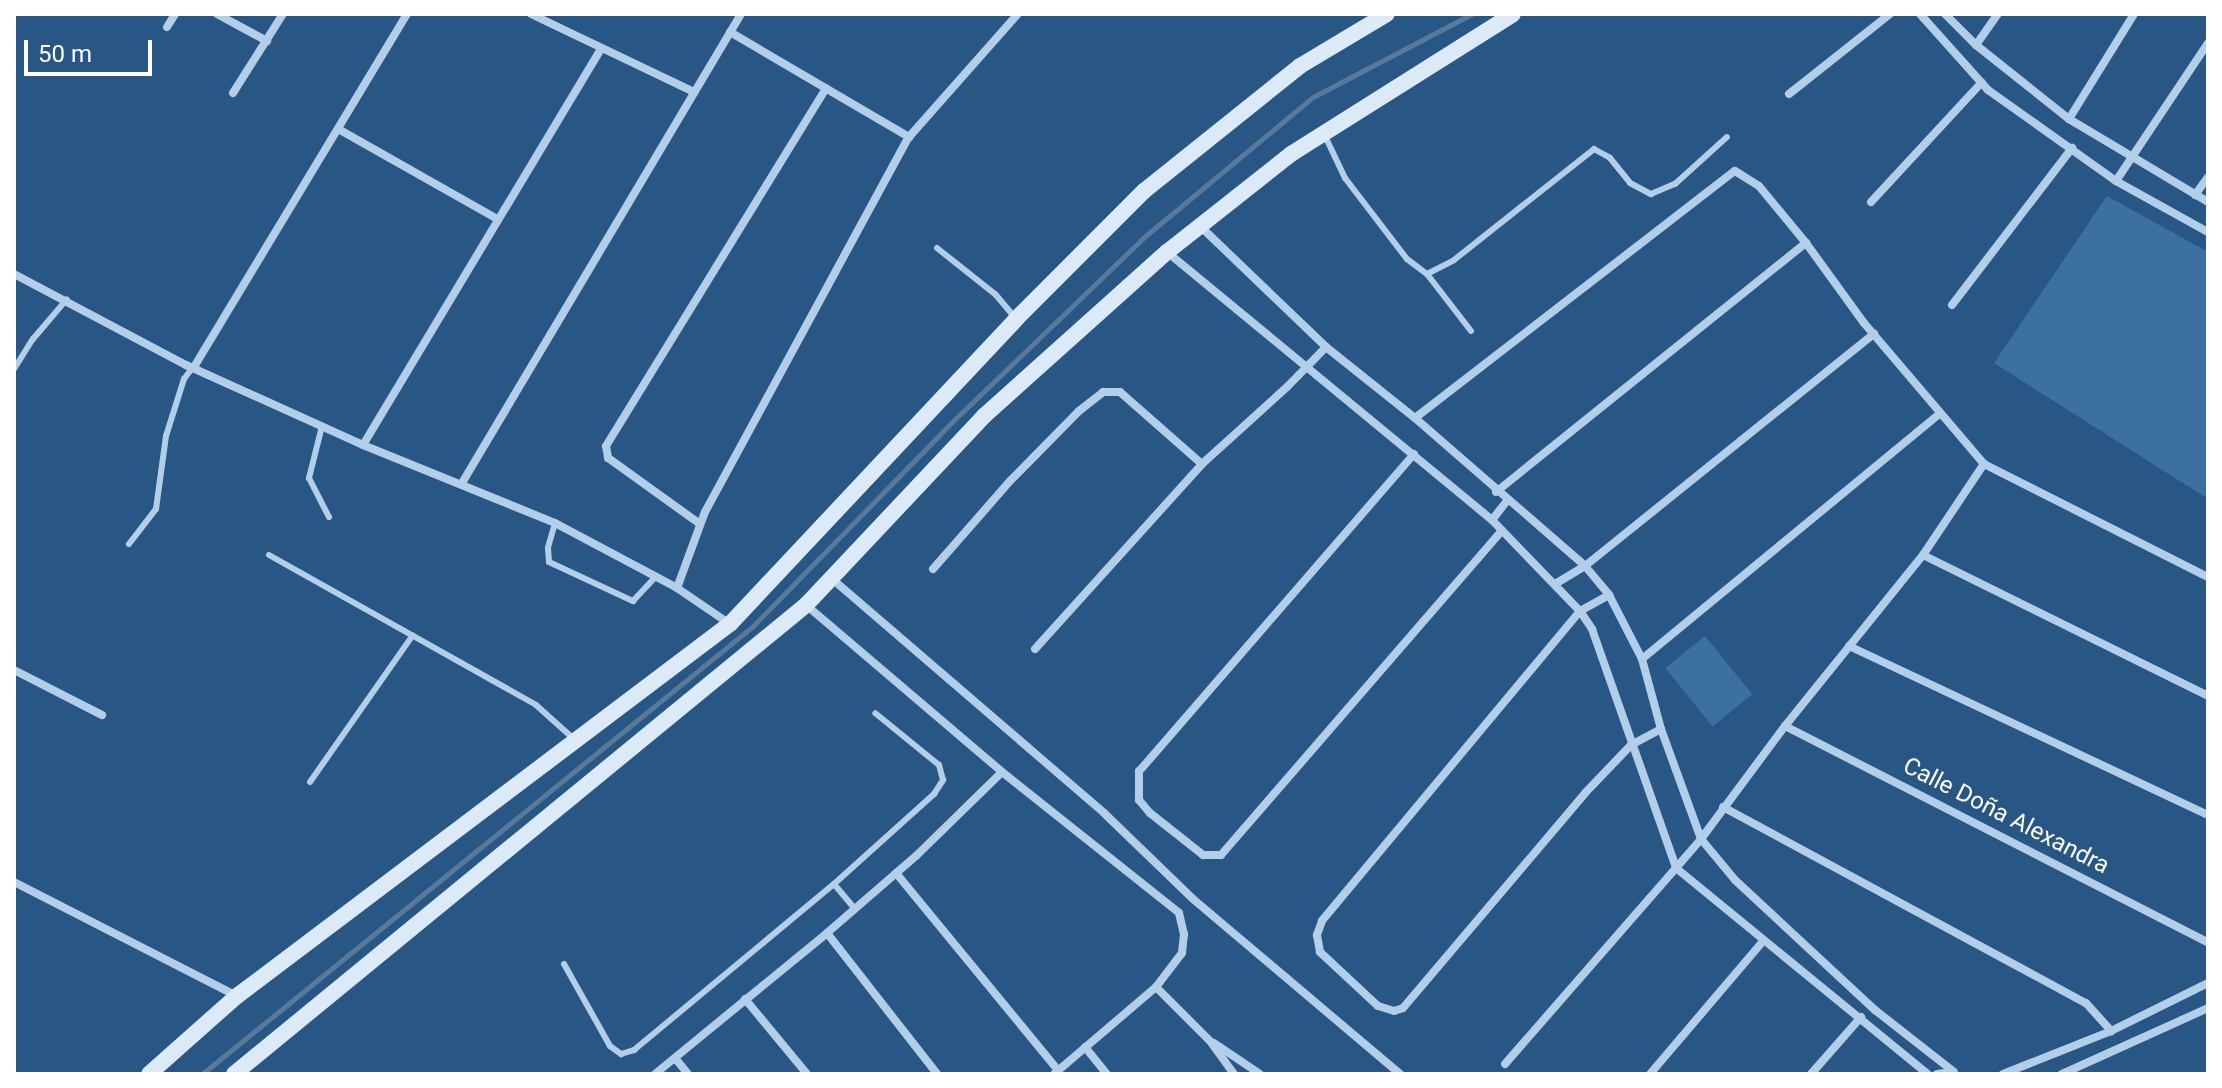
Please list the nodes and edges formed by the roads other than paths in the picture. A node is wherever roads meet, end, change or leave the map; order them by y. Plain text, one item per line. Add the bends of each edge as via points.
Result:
1 (175, 14) edge
2 (217, 14) edge
3 (283, 14) edge
4 (407, 14) edge
5 (531, 14) edge
6 (741, 14) edge
7 (1018, 14) edge
8 (1387, 14) edge
9 (1513, 14) edge
10 (1890, 14) edge
11 (1920, 14) edge
12 (1945, 14) edge
13 (1998, 14) edge
14 (2134, 14) edge
15 (167, 27) dead end
16 (730, 32) junction
17 (267, 41) junction
18 (2208, 43) edge
19 (1976, 45) junction
20 (602, 48) junction
21 (1982, 82) junction
22 (826, 88) junction
23 (694, 92) junction
24 (233, 93) dead end
25 (1789, 94) dead end
26 (2069, 119) junction
27 (340, 130) junction
28 (1324, 133) junction
29 (909, 137) junction
30 (1727, 137) dead end
31 (2072, 148) junction
32 (2130, 159) junction
33 (2208, 177) edge
34 (2116, 181) junction
35 (2195, 195) junction
36 (1871, 202) dead end
37 (2208, 202) edge
38 (497, 219) junction
39 (1201, 227) junction
40 (2208, 232) edge
41 (1806, 243) junction
42 (937, 248) dead end
43 (1167, 252) junction
44 (14, 274) edge
45 (1427, 274) junction
46 (67, 299) junction
47 (1952, 305) dead end
48 (1016, 319) junction
49 (1471, 331) dead end
50 (1874, 334) junction
51 (1326, 347) junction
52 (194, 367) junction
53 (14, 369) edge
54 (1306, 369) junction
55 (1940, 413) junction
56 (1415, 418) junction
57 (322, 426) junction
58 (363, 445) junction
59 (1414, 454) junction
60 (1202, 464) junction
61 (1984, 464) junction
62 (462, 483) junction
63 (1496, 492) junction
64 (1507, 501) junction
65 (329, 517) dead end
66 (1492, 520) junction
67 (555, 523) junction
68 (700, 524) junction
69 (1502, 531) junction
70 (129, 544) dead end
71 (269, 555) dead end
72 (1923, 555) junction
73 (1585, 566) junction
74 (933, 569) dead end
75 (656, 576) junction
76 (2208, 577) edge
77 (831, 578) junction
78 (1555, 584) junction
79 (677, 588) junction
80 (1609, 595) junction
81 (806, 605) junction
82 (1580, 611) junction
83 (730, 624) junction
84 (413, 635) junction
85 (1849, 646) junction
86 (1035, 649) dead end
87 (1642, 659) junction
88 (14, 670) edge
89 (2208, 696) edge
90 (875, 713) dead end
91 (102, 715) dead end
92 (1785, 726) junction
93 (1661, 729) junction
94 (575, 740) junction
95 (1631, 745) junction
96 (1002, 772) junction
97 (310, 782) dead end
98 (1723, 807) junction
99 (2208, 815) edge
100 (1701, 839) junction
101 (1676, 868) junction
102 (896, 873) junction
103 (14, 882) edge
104 (834, 884) junction
105 (855, 909) junction
106 (827, 933) junction
107 (1763, 941) junction
108 (2208, 942) edge
109 (564, 964) dead end
110 (2208, 983) edge
111 (1156, 987) junction
112 (237, 996) junction
113 (745, 999) junction
114 (2208, 1008) edge
115 (1861, 1017) junction
116 (2111, 1031) junction
117 (1210, 1041) junction
118 (1085, 1047) junction
119 (675, 1058) junction
120 (1505, 1064) dead end
121 (1056, 1072) edge
122 (1956, 1073) edge
123 (149, 1074) edge
124 (234, 1074) edge
125 (655, 1074) edge
126 (688, 1074) edge
127 (807, 1074) edge
128 (937, 1074) edge
129 (1107, 1074) edge
130 (1234, 1074) edge
131 (1260, 1074) edge
132 (1400, 1074) edge
133 (1650, 1074) edge
134 (1811, 1074) edge
135 (1928, 1074) edge
136 (1937, 1074) edge
137 (2003, 1074) edge
138 (2062, 1074) edge

1 - 15 street
2 - 17 street
3 - 17 street
4 - 27 street
5 - 20 street
6 - 16 street
7 - 29 street
8 - 48 street via 1300,66 1235,115 1144,191
9 - 28 street
10 - 25 street
11 - 21 street
12 - 19 street
13 - 19 street
14 - 26 street
16 - 22 street
16 - 23 street
17 - 24 street
18 - 32 street
19 - 26 street
20 - 23 street
20 - 38 street
21 - 31 street
21 - 36 street
22 - 29 street
22 - 68 street via 606,446 608,458
23 - 62 street
26 - 32 street
27 - 38 street
27 - 52 street
28 - 39 street
28 - 45 lane via 1345,178 1407,259
29 - 68 street
30 - 45 lane via 1675,184 1651,194 1630,183 1610,158 1594,149 1454,260
31 - 34 street
31 - 47 street
32 - 34 street
32 - 35 street
33 - 35 street
34 - 40 street
35 - 37 street
38 - 58 street
39 - 43 street
39 - 51 street
41 - 50 street
41 - 56 street via 1745,175 1725,175
41 - 63 street
42 - 48 lane via 996,295
43 - 54 street
43 - 77 street via 984,416
44 - 46 street
45 - 49 lane
46 - 52 street
46 - 53 lane
48 - 83 street
50 - 55 street
50 - 73 street
51 - 54 street
51 - 56 street
52 - 57 street
52 - 70 lane via 184,379 172,415 156,509
54 - 59 street
54 - 60 street
55 - 61 street
55 - 87 street
56 - 63 street
57 - 58 street
57 - 65 lane via 309,478
58 - 62 street
59 - 66 street
59 - 69 street via 1139,771 1139,800 1150,813 1203,855 1221,855
60 - 74 street via 1120,392 1103,392 1011,480
60 - 86 street
61 - 72 street
61 - 76 street
62 - 67 street
63 - 64 street
64 - 66 street
64 - 73 street
66 - 69 street
67 - 75 street
67 - 75 lane via 549,562 633,601
68 - 79 street
69 - 78 street
71 - 84 lane
72 - 85 street
72 - 89 street
73 - 78 street
73 - 80 street
75 - 79 street
77 - 81 street
77 - 132 street via 1104,813 1193,899
78 - 82 street
79 - 83 street
80 - 82 street
80 - 87 street
81 - 96 street
81 - 124 street
82 - 95 street via 1592,629
82 - 95 street via 1322,921 1317,935 1320,952 1378,1006 1403,1008
83 - 94 street
84 - 94 lane via 536,705
84 - 97 lane
85 - 92 street
85 - 99 street
87 - 93 street
88 - 91 street
90 - 104 lane via 939,765 943,780
92 - 98 street
92 - 108 street, Calle Doña Alexandra
93 - 95 street
93 - 100 street
94 - 112 street
95 - 101 street
96 - 102 street
96 - 111 street via 1179,913 1182,953
98 - 100 street
98 - 116 street via 2086,1003
100 - 101 street
100 - 122 street via 1735,880 1875,1010
101 - 107 street
101 - 120 street
102 - 105 street
102 - 121 street
103 - 112 street
104 - 105 lane
104 - 109 lane via 634,1050 621,1054 610,1046
105 - 106 street
106 - 113 street
106 - 128 street
107 - 115 street
107 - 133 street
110 - 116 street
111 - 117 street
111 - 118 street
112 - 123 street
113 - 119 street
113 - 127 street
114 - 138 street
115 - 134 street
115 - 135 street
116 - 137 street
117 - 130 street
117 - 131 street
118 - 121 street
118 - 129 street
119 - 125 street
119 - 126 street
122 - 136 street

